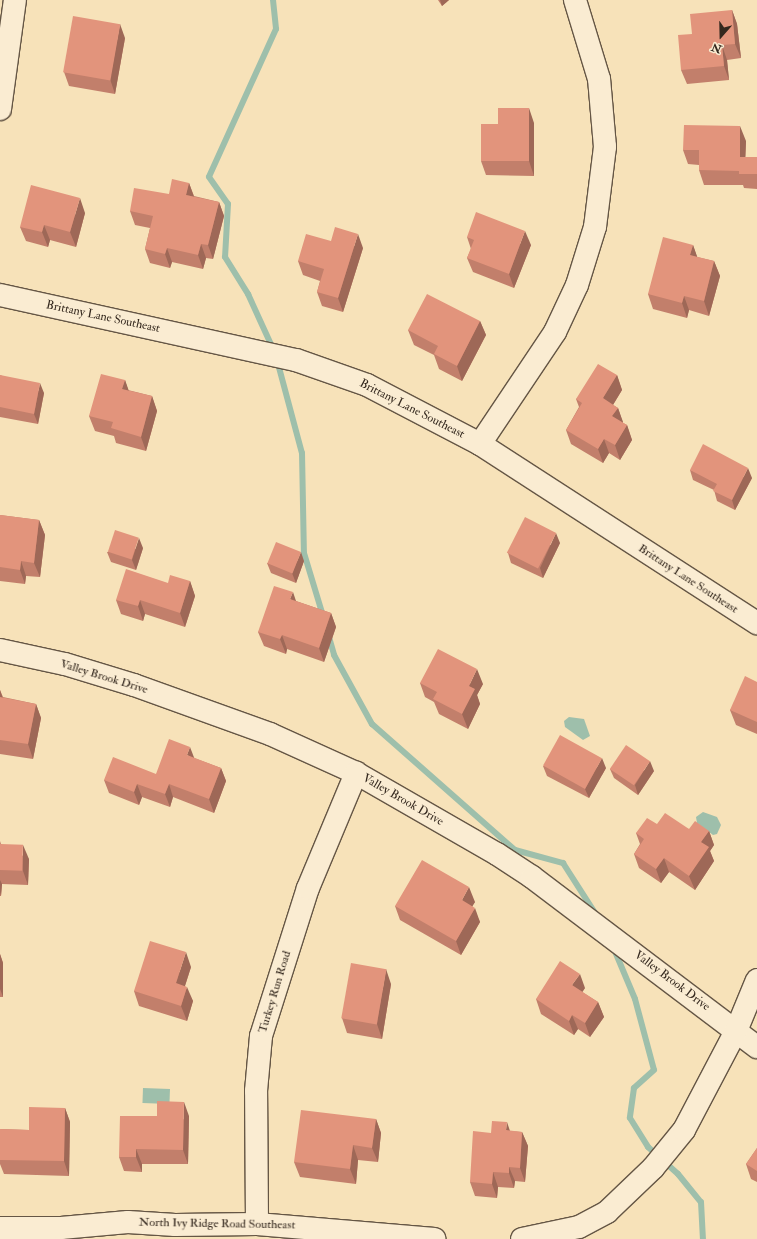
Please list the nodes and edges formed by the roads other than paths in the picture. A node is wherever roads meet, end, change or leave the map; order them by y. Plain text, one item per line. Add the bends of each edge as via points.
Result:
1 (16, 0) edge
2 (575, 0) edge
3 (0, 109) edge
4 (0, 295) edge
5 (480, 444) junction
6 (757, 623) edge
7 (0, 650) edge
8 (356, 773) junction
9 (757, 980) edge
10 (736, 1031) junction
11 (757, 1047) edge
12 (256, 1224) junction
13 (0, 1228) edge
14 (434, 1239) edge
15 (522, 1239) edge

1 - 3 street
2 - 5 street via 599,79 605,147 595,227 577,285 555,332
4 - 5 street, Brittany Lane Southeast via 296,360 367,385
5 - 6 street, Brittany Lane Southeast
7 - 8 street, Valley Brook Drive via 65,664 141,688 270,734
8 - 10 street, Valley Brook Drive via 532,877
8 - 12 street, Turkey Run Road via 308,888 261,1036 256,1099
9 - 10 street
10 - 11 street, Valley Brook Drive
10 - 15 street via 684,1130 632,1192 607,1212 579,1227
12 - 13 street, North Ivy Ridge Road Southeast via 175,1225 128,1222 61,1228
12 - 14 street, North Ivy Ridge Road Southeast

